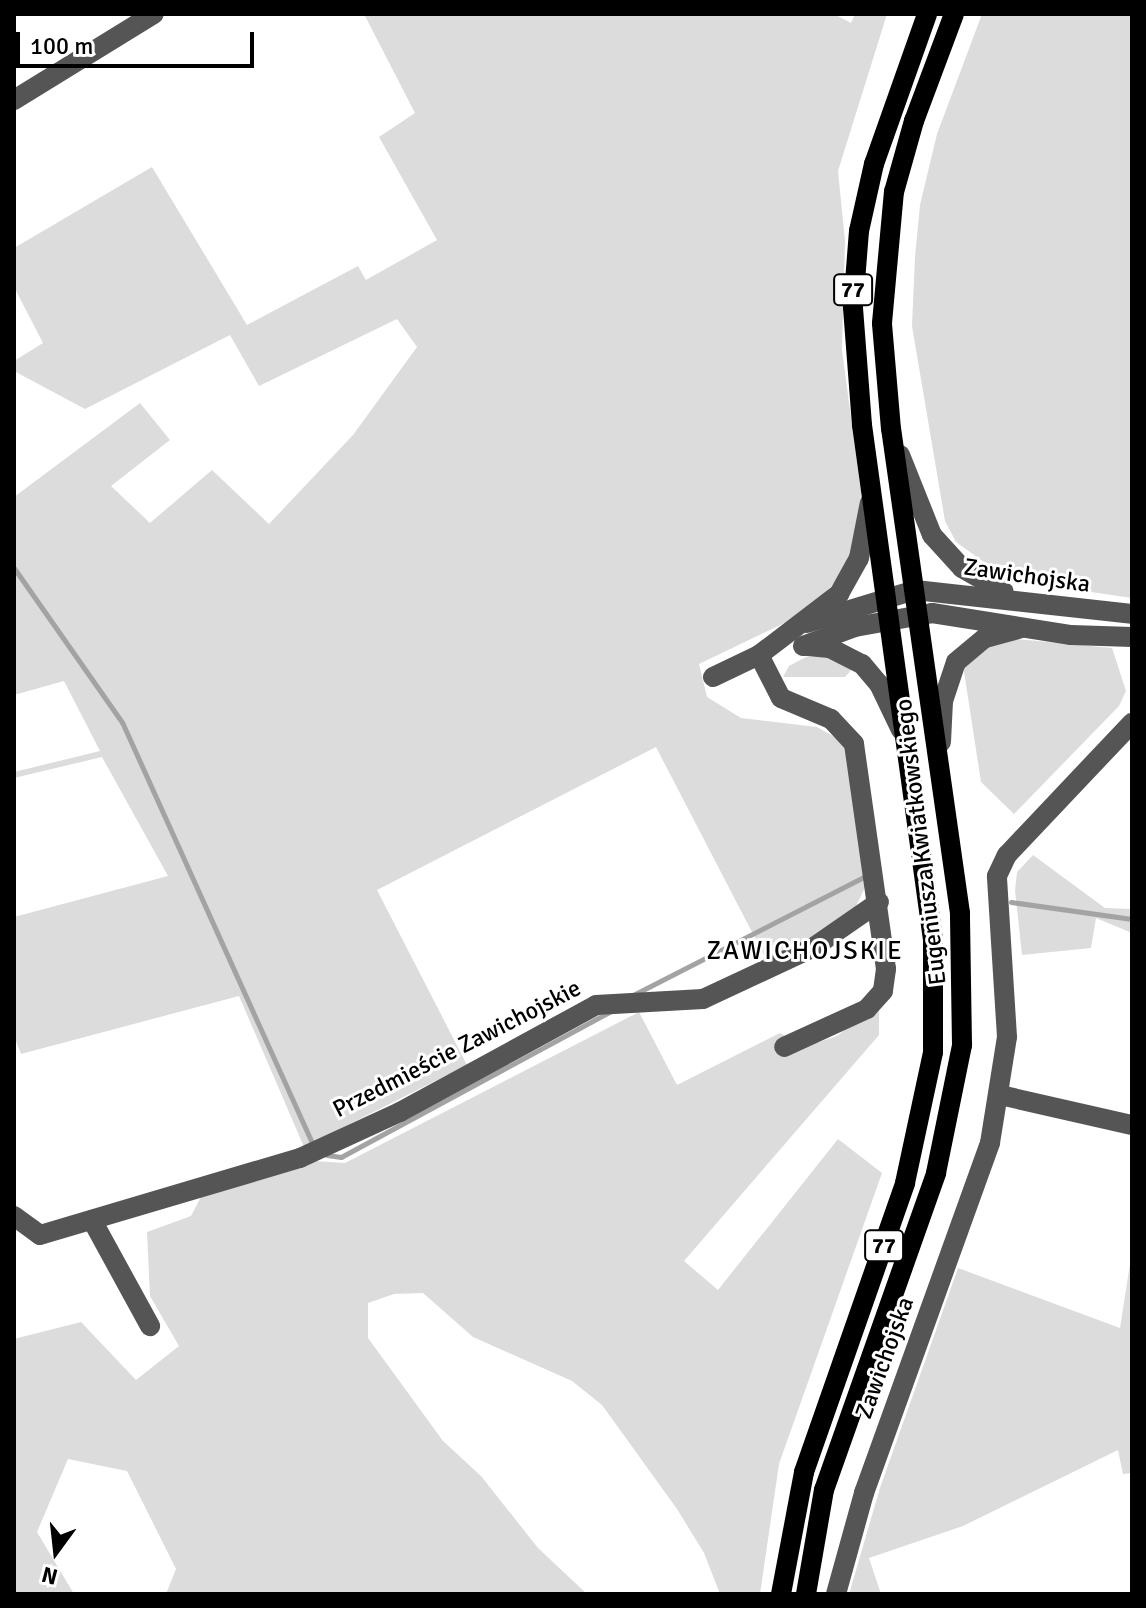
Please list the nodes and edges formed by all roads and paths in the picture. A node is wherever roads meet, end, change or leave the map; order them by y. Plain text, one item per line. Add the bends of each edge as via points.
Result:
1 (154, 14) edge
2 (927, 14) edge
3 (954, 14) edge
4 (14, 100) edge
5 (891, 429) junction
6 (871, 494) junction
7 (915, 590) junction
8 (885, 595) junction
9 (1022, 601) junction
10 (918, 613) junction
11 (1132, 614) edge
12 (888, 619) junction
13 (807, 623) junction
14 (1030, 627) junction
15 (1132, 637) edge
16 (803, 646) junction
17 (759, 655) junction
18 (713, 677) dead end
19 (1132, 723) edge
20 (905, 737) junction
21 (939, 766) junction
22 (879, 902) junction
23 (784, 1047) dead end
24 (1000, 1095) junction
25 (1132, 1125) edge
26 (14, 1216) edge
27 (92, 1220) junction
28 (150, 1326) dead end
29 (781, 1594) edge
30 (806, 1594) edge
31 (836, 1594) edge

1 - 4 street
2 - 6 main road, 77 via 881,137 857,246 854,328
3 - 5 main road, 77 via 910,133 887,234 882,323
5 - 7 main road, 77
5 - 9 street via 932,535 973,576
6 - 8 main road, 77
6 - 13 street via 855,567 839,594
7 - 8 street
7 - 9 street, Zawichojska
7 - 10 main road, Eugeniusza Kwiatkowskiego / 77
8 - 12 main road, Eugeniusza Kwiatkowskiego / 77
8 - 13 street
9 - 11 street, Zawichojska
10 - 12 street, Zawichojska
10 - 14 street, Zawichojska
10 - 21 main road, Eugeniusza Kwiatkowskiego / 77
12 - 16 street, Zawichojska
12 - 20 main road, Eugeniusza Kwiatkowskiego / 77
13 - 17 street
14 - 15 street, Zawichojska
14 - 21 street, Zawichojska via 985,638 956,662 943,701
16 - 17 street
16 - 20 street via 830,648 862,664 879,684
17 - 18 street
17 - 22 street via 781,698 831,719 854,744
19 - 24 street, Zawichojska via 1007,855 997,876 1007,982
20 - 29 main road, Eugeniusza Kwiatkowskiego / 77 via 934,956 930,1078 905,1183 804,1472
21 - 30 main road, Eugeniusza Kwiatkowskiego / 77 via 963,949 964,1018 956,1093 936,1173 829,1473
22 - 23 street via 883,991 859,1013
22 - 27 street, Przedmieście Zawichojskie via 814,947 703,999 596,1005 412,1106 300,1158
24 - 25 street
24 - 31 street, Zawichojska via 978,1183 868,1481
26 - 27 street, Przedmieście Zawichojskie via 40,1235
27 - 28 street

